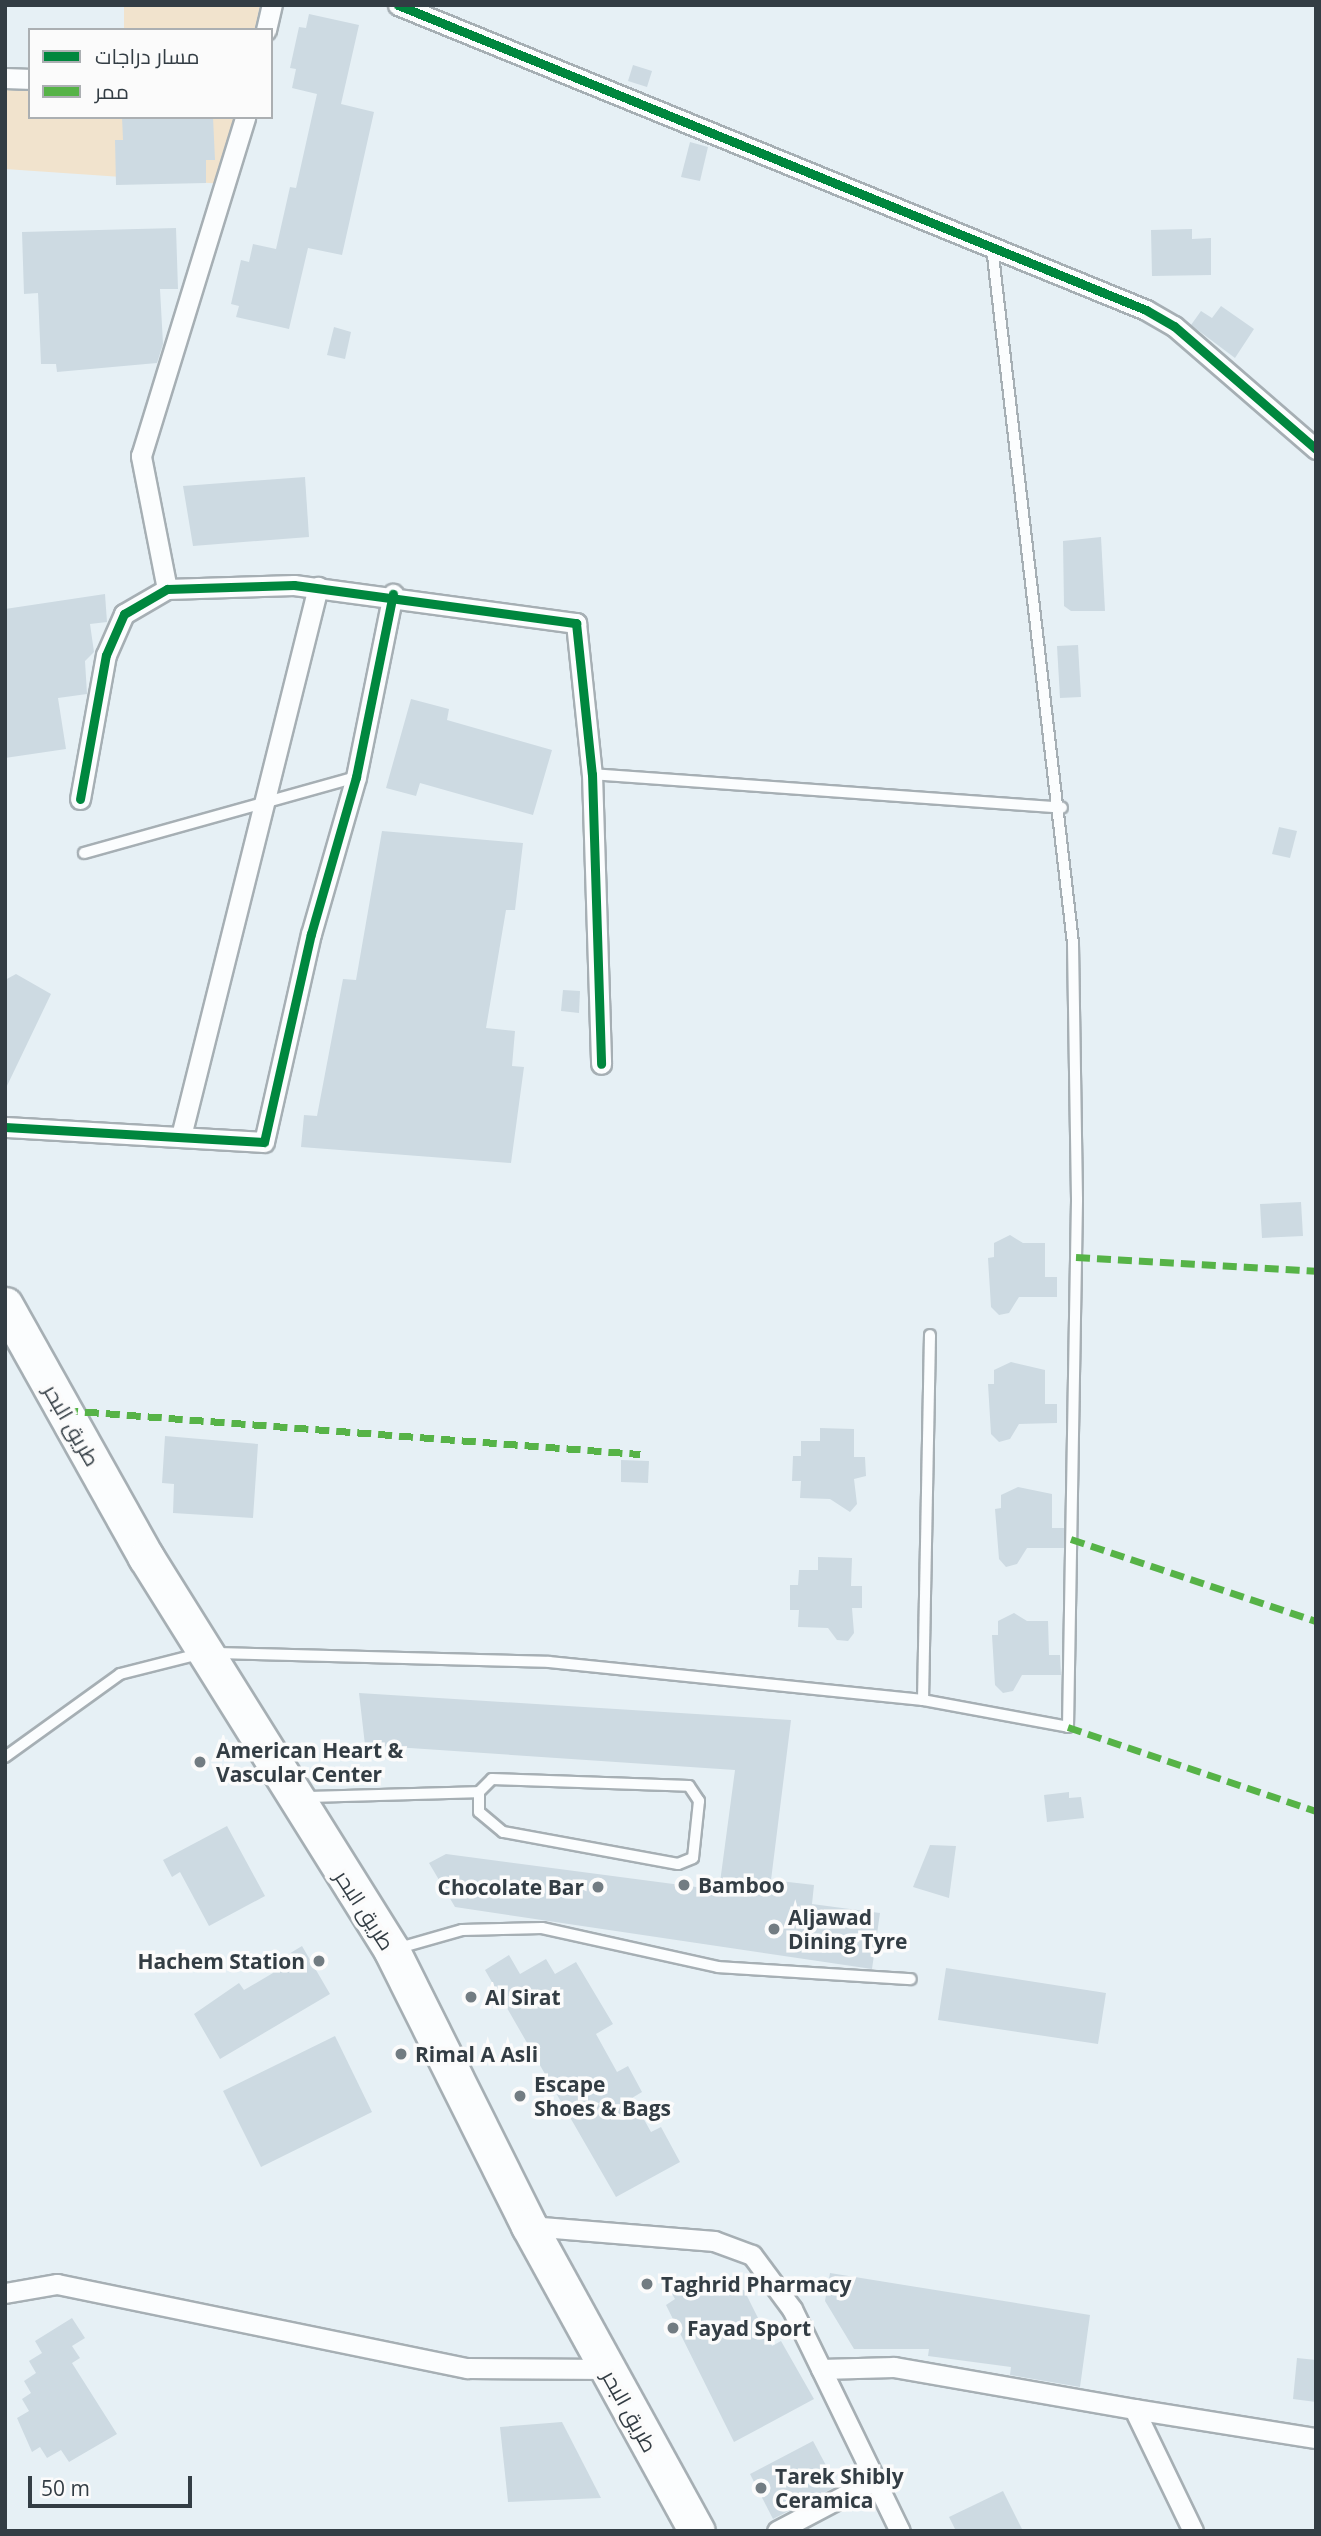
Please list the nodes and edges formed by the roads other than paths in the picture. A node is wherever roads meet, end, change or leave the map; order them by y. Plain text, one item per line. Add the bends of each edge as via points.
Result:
1 (272, 5) edge
2 (398, 5) edge
3 (266, 28) edge
4 (5, 79) edge
5 (28, 79) edge
6 (244, 119) edge
7 (992, 246) junction
8 (1316, 449) edge
9 (318, 587) junction
10 (167, 589) junction
11 (393, 594) junction
12 (592, 774) junction
13 (355, 777) junction
14 (80, 799) dead end
15 (262, 801) junction
16 (1062, 808) junction
17 (84, 853) dead end
18 (601, 1063) dead end
19 (5, 1127) edge
20 (181, 1136) junction
21 (5, 1305) edge
22 (930, 1335) dead end
23 (205, 1652) junction
24 (923, 1700) junction
25 (5, 1757) edge
26 (479, 1792) junction
27 (294, 1797) junction
28 (392, 1951) junction
29 (911, 1979) dead end
30 (529, 2226) junction
31 (5, 2293) edge
32 (607, 2369) junction
33 (821, 2369) junction
34 (1134, 2409) junction
35 (1316, 2438) edge
36 (872, 2481) junction
37 (697, 2531) edge
38 (776, 2531) edge
39 (900, 2531) edge
40 (1193, 2531) edge

1 - 3 street
2 - 7 street
4 - 5 street
6 - 10 street via 141,456
7 - 8 street via 1174,326
7 - 16 lane
9 - 10 street
9 - 11 street
9 - 15 street
10 - 14 street via 124,614 106,655
11 - 12 street via 576,624
11 - 13 street
12 - 16 lane
12 - 18 street
13 - 15 lane
13 - 20 street via 311,934 264,1142
15 - 17 lane
15 - 20 street
16 - 24 lane via 1073,943 1077,1199 1068,1727
19 - 20 street
21 - 23 highway, طريق البحر
22 - 24 lane
23 - 24 lane via 549,1662
23 - 25 lane via 120,1674
23 - 27 highway, طريق البحر
26 - 26 lane via 498,1777 689,1786 699,1801 695,1854 678,1864 503,1832 481,1819
26 - 27 lane
27 - 28 highway, طريق البحر
28 - 29 lane via 463,1930 542,1928 718,1967
28 - 30 highway, طريق البحر
30 - 32 highway, طريق البحر
30 - 33 street via 714,2241 752,2255 769,2270
31 - 32 street via 57,2284 467,2368
32 - 37 highway, طريق البحر
33 - 34 street via 894,2367
33 - 36 street
34 - 35 street
34 - 40 street
36 - 38 street
36 - 39 street

